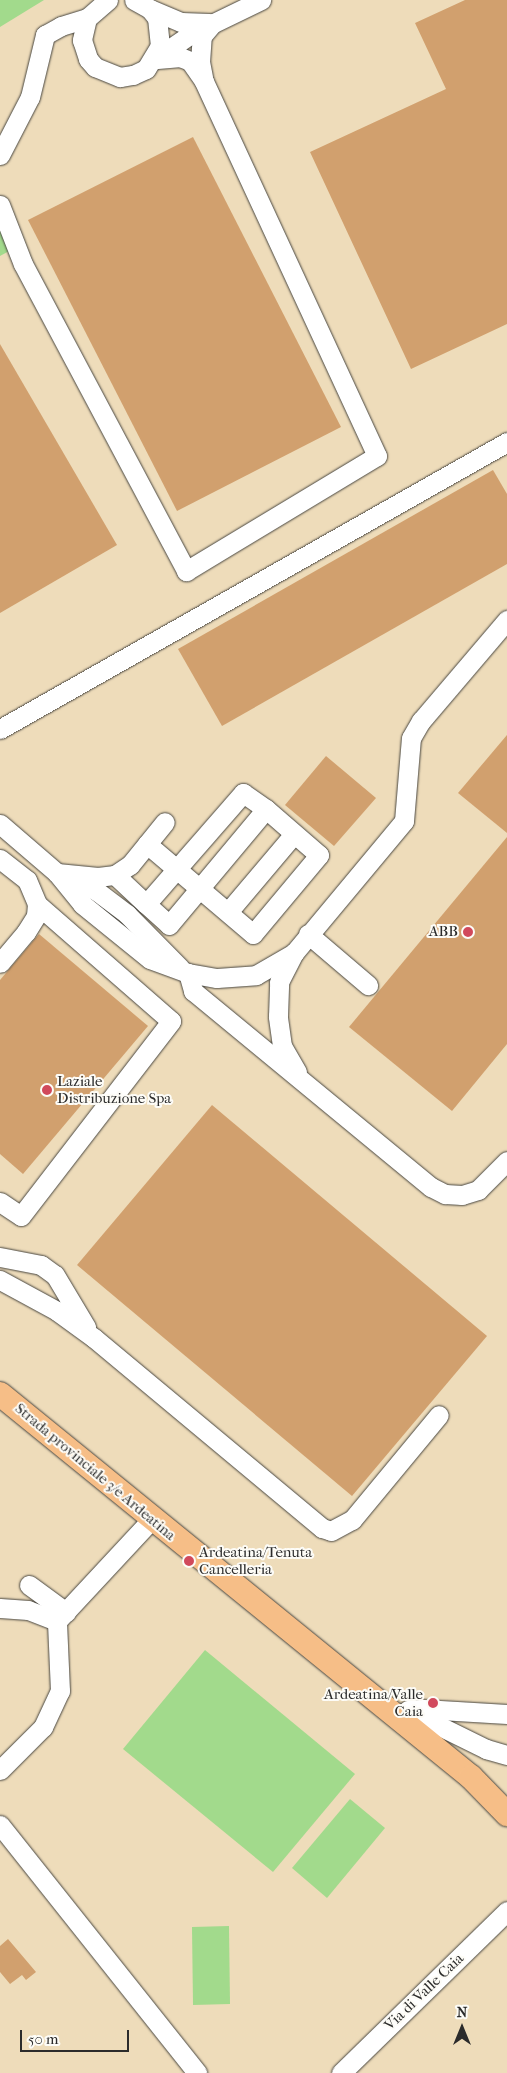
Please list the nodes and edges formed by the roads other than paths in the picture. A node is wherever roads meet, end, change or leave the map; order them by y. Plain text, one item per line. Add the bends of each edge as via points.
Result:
1 (108, 0) edge
2 (261, 0) edge
3 (142, 5) edge
4 (87, 18) junction
5 (213, 23) junction
6 (155, 59) junction
7 (204, 81) junction
8 (0, 155) edge
9 (0, 205) edge
10 (507, 442) edge
11 (507, 620) edge
12 (0, 729) edge
13 (266, 809) junction
14 (165, 822) dead end
15 (0, 824) edge
16 (294, 834) junction
17 (147, 844) junction
18 (0, 859) edge
19 (177, 869) junction
20 (57, 872) junction
21 (115, 875) junction
22 (200, 888) junction
23 (37, 904) junction
24 (146, 904) junction
25 (228, 912) junction
26 (308, 934) junction
27 (294, 953) junction
28 (0, 963) edge
29 (184, 971) junction
30 (368, 985) dead end
31 (302, 1082) junction
32 (507, 1161) edge
33 (0, 1202) edge
34 (0, 1257) edge
35 (0, 1280) edge
36 (94, 1338) junction
37 (0, 1394) edge
38 (439, 1415) dead end
39 (152, 1520) junction
40 (29, 1585) dead end
41 (0, 1608) edge
42 (62, 1617) junction
43 (507, 1714) edge
44 (403, 1715) junction
45 (507, 1754) edge
46 (0, 1770) edge
47 (471, 1777) junction
48 (507, 1793) edge
49 (507, 1814) edge
50 (0, 1825) edge
51 (507, 1911) edge
52 (197, 2073) edge
53 (341, 2073) edge

1 - 4 street
2 - 5 street
3 - 5 street via 181,22
3 - 6 street via 161,29
4 - 6 street via 82,30 84,50 102,72 120,77 133,75
4 - 8 street via 45,35 30,97
5 - 6 street
5 - 7 street via 202,36 200,49
6 - 7 street via 180,57 190,61
7 - 9 street via 377,456 186,571 23,264
10 - 12 street
11 - 26 street via 421,721 411,738 404,820
13 - 16 street
13 - 19 street via 243,792
13 - 22 street
14 - 17 street
15 - 20 street
16 - 25 street
16 - 25 street via 319,855 253,934
17 - 19 street
17 - 21 street via 130,865
18 - 23 street via 27,880
19 - 22 street
19 - 24 street
20 - 21 street via 98,877
20 - 29 street via 82,904 150,959
21 - 24 street
22 - 24 street via 168,925
22 - 25 street
23 - 28 street via 36,916 26,932
23 - 33 street via 171,1021 21,1216
26 - 27 street
26 - 30 street
27 - 29 street via 256,975 217,978
27 - 31 street via 280,982 278,1016 282,1046
29 - 31 street via 193,991
31 - 32 street via 431,1187 445,1194 462,1195 478,1190
34 - 36 street via 41,1265 55,1275
35 - 36 street via 57,1311
36 - 38 street via 322,1528 331,1531 352,1520
37 - 39 main road, Strada provinciale 3/e Ardeatina
39 - 42 street
39 - 44 main road, Strada provinciale 3/e Ardeatina
40 - 42 street
41 - 42 street
42 - 46 street via 60,1691 44,1727
43 - 44 street via 473,1710
44 - 45 street via 486,1749
44 - 47 main road, Strada provinciale 3/e Ardeatina
47 - 48 main road
47 - 49 main road
50 - 52 street
51 - 53 street, Via di Valle Caia

